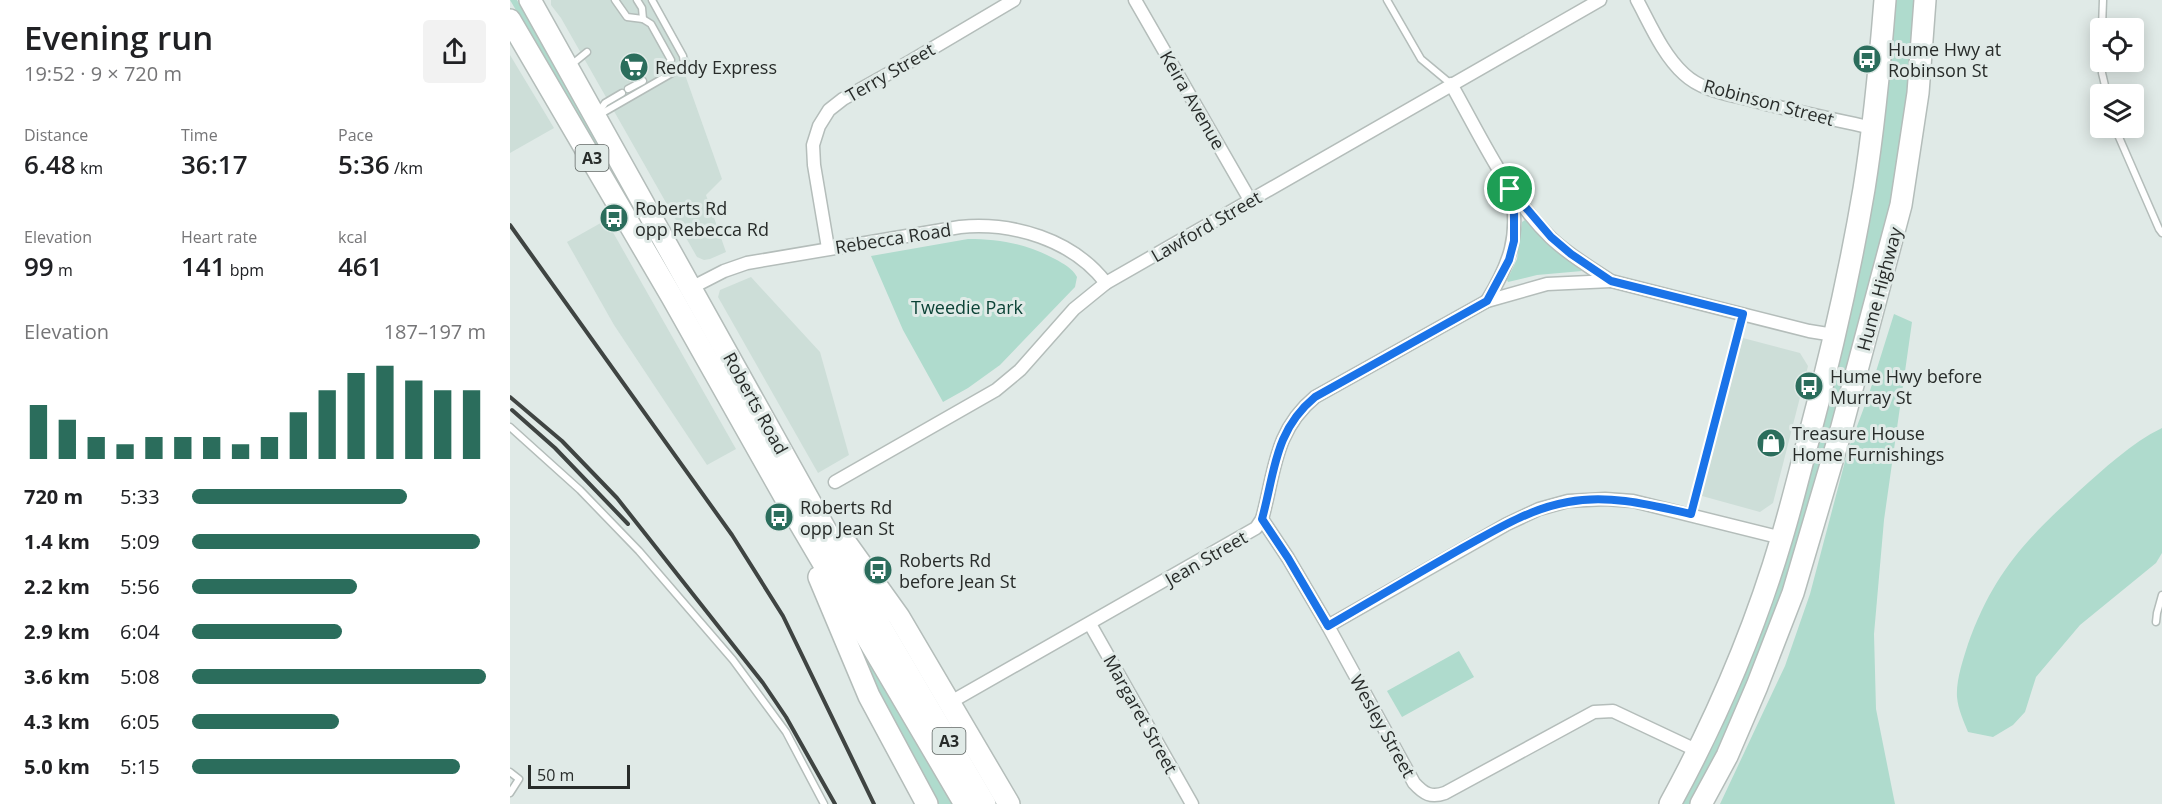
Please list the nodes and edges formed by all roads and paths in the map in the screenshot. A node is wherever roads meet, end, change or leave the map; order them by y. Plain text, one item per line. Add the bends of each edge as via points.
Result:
1 (530, 0) edge
2 (615, 0) edge
3 (638, 0) edge
4 (652, 0) edge
5 (1014, 0) edge
6 (1135, 0) edge
7 (1387, 0) edge
8 (1600, 0) edge
9 (1637, 0) edge
10 (1885, 0) edge
11 (1925, 0) edge
12 (2103, 0) edge
13 (2102, 18) edge
14 (643, 19) junction
15 (510, 21) edge
16 (587, 52) dead end
17 (568, 68) junction
18 (659, 72) dead end
19 (643, 81) dead end
20 (1451, 84) junction
21 (596, 117) junction
22 (1873, 128) junction
23 (2119, 138) edge
24 (1510, 189) junction
25 (1250, 200) junction
26 (2162, 233) edge
27 (828, 248) junction
28 (1611, 281) junction
29 (1106, 283) junction
30 (691, 287) junction
31 (672, 297) junction
32 (1487, 301) junction
33 (1743, 314) junction
34 (1834, 335) junction
35 (510, 427) edge
36 (835, 482) dead end
37 (804, 491) junction
38 (1691, 514) junction
39 (795, 515) junction
40 (1262, 519) junction
41 (1782, 538) junction
42 (2162, 595) edge
43 (2156, 622) dead end
44 (1090, 624) junction
45 (1328, 626) junction
46 (905, 683) junction
47 (949, 703) junction
48 (1698, 751) junction
49 (510, 772) edge
50 (510, 794) edge
51 (824, 804) edge
52 (927, 804) edge
53 (965, 804) edge
54 (986, 804) edge
55 (1009, 804) edge
56 (1192, 804) edge
57 (1670, 804) edge
58 (1701, 804) edge

1 - 17 highway, Roberts Road / A3
2 - 14 lane via 627,17
3 - 14 lane
4 - 21 lane via 684,63 680,69
5 - 27 street, Terry Street via 830,110 813,145
6 - 25 street, Keira Avenue
7 - 20 lane via 1421,59
8 - 20 street, Lawford Street
9 - 22 street, Robinson Street via 1670,58 1700,85 1772,106
10 - 22 highway, Hume Highway
11 - 58 highway, Hume Highway via 1918,93 1901,205 1840,434 1793,593 1727,756
12 - 13 lane
14 - 18 lane via 651,24 669,56 669,64
15 - 31 highway, Roberts Road / A3
16 - 17 lane
17 - 21 highway, Roberts Road / A3
19 - 21 lane via 605,103
20 - 24 street
20 - 25 street, Lawford Street
21 - 30 highway, Roberts Road / A3
22 - 34 highway, Hume Highway
23 - 26 lane
24 - 28 street via 1551,237
24 - 32 street via 1514,241 1509,260
25 - 29 street, Lawford Street
27 - 29 street, Rebecca Road via 960,227 997,226 1024,231 1060,246 1081,258
27 - 30 street, Rebecca Road via 747,263
28 - 32 street, Jean Street via 1547,284
28 - 33 street
29 - 36 street, Lawford Street via 1074,309 1020,370 996,390
30 - 31 street, Rebecca Road
30 - 37 highway, Roberts Road / A3
31 - 39 highway, Roberts Road / A3
32 - 40 street, Jean Street via 1303,407 1285,431
33 - 34 street
33 - 38 lane
34 - 41 highway, Hume Highway
35 - 51 lane via 574,484 639,551 733,660 782,726
37 - 46 highway, Roberts Road / A3
37 - 47 highway via 875,580
38 - 41 street
38 - 45 street via 1605,499 1568,501 1539,509
39 - 46 highway, Roberts Road / A3
39 - 52 highway via 869,696
40 - 44 street, Jean Street via 1245,536
40 - 45 street, Wesley Street
41 - 48 highway, Hume Highway via 1740,656
42 - 43 lane
44 - 47 street, Jean Street
44 - 56 street, Margaret Street
45 - 48 street, Wesley Street via 1414,783 1426,794 1445,793 1594,712 1613,711
46 - 53 highway, Roberts Road / A3
46 - 54 highway, Roberts Road / A3
47 - 55 highway
48 - 57 highway, Hume Highway
49 - 50 lane via 519,779

